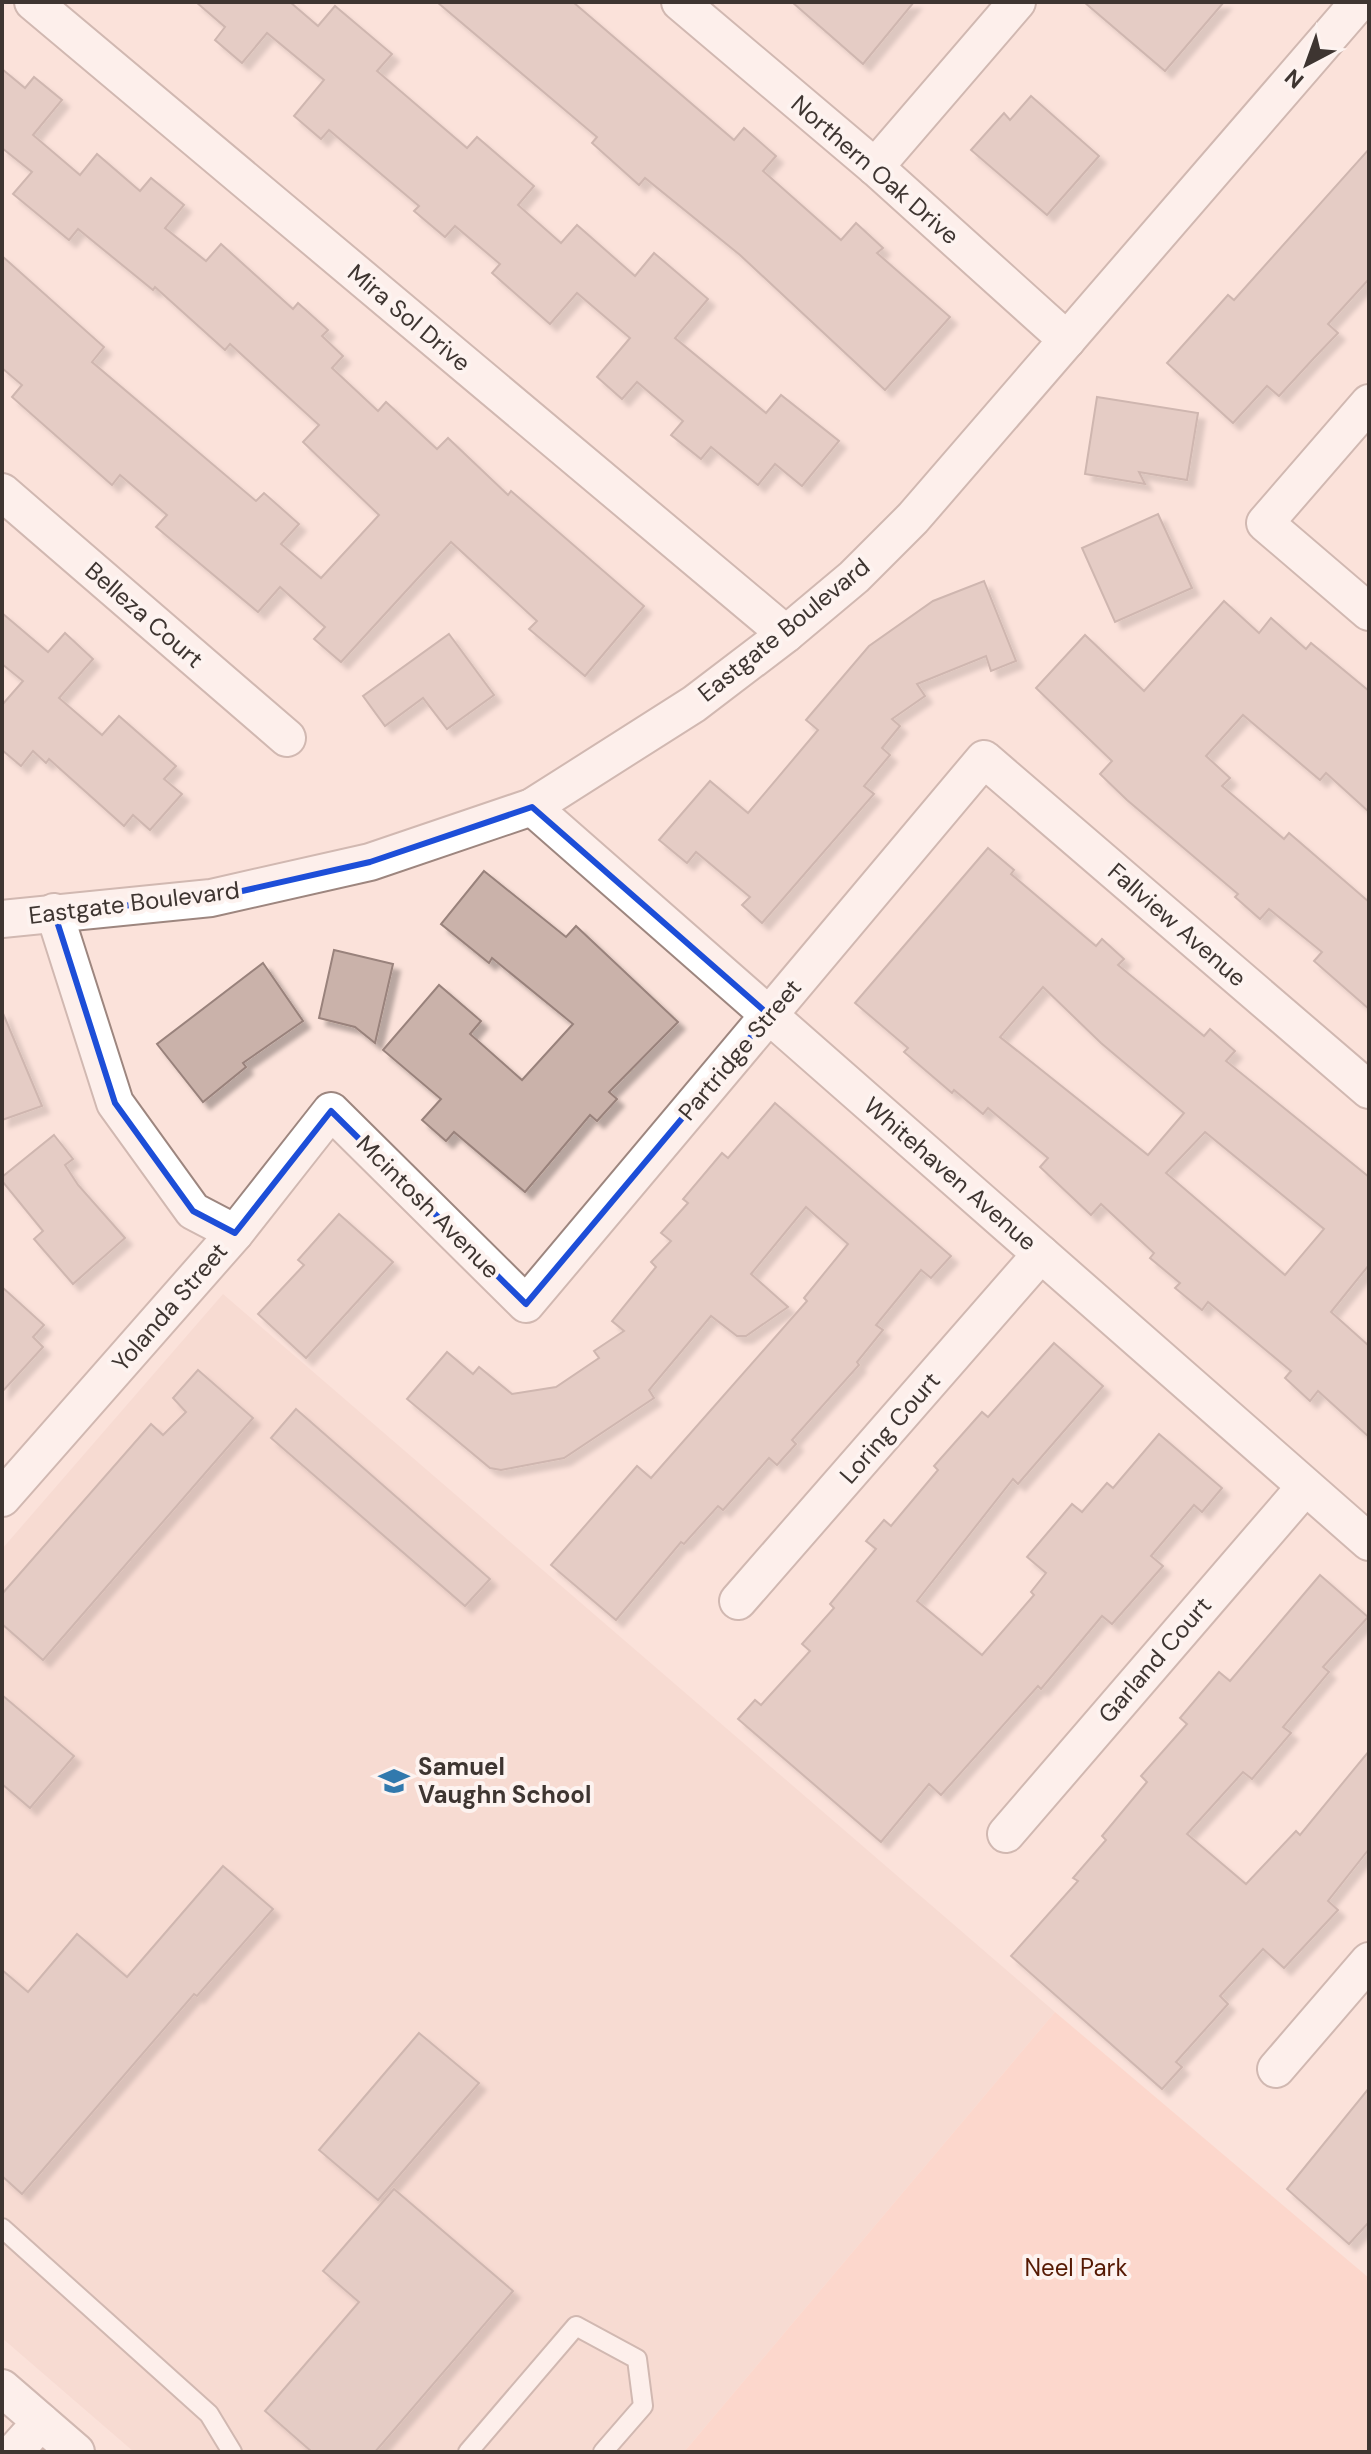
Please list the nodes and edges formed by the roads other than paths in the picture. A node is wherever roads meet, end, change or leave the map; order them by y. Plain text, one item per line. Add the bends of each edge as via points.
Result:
1 (33, 2) edge
2 (680, 2) edge
3 (1017, 2) edge
4 (1359, 2) edge
5 (875, 167) junction
6 (1067, 340) junction
7 (1369, 403) edge
8 (2, 492) edge
9 (1369, 612) edge
10 (786, 634) junction
11 (287, 738) dead end
12 (984, 759) joint
13 (532, 807) junction
14 (54, 912) junction
15 (2, 919) edge
16 (769, 1015) junction
17 (1369, 1090) edge
18 (331, 1111) joint
19 (235, 1233) junction
20 (1041, 1254) junction
21 (526, 1304) joint
22 (1305, 1487) junction
23 (3, 1493) edge
24 (1369, 1542) edge
25 (738, 1601) dead end
26 (1006, 1834) dead end
27 (1369, 1961) edge
28 (1276, 2069) dead end
29 (2, 2228) edge
30 (2, 2388) edge
31 (41, 2422) junction
32 (14, 2452) edge
33 (76, 2452) edge
34 (232, 2452) edge
35 (468, 2452) edge
36 (603, 2452) edge

1 - 10 street, Mira Sol Drive
2 - 5 street, Northern Oak Drive
3 - 5 street
4 - 6 street, Eastgate Boulevard
5 - 6 street, Northern Oak Drive
6 - 10 street, Eastgate Boulevard via 913,518
7 - 9 street via 1265,523
8 - 11 street, Belleza Court
10 - 13 street, Eastgate Boulevard via 694,704
12 - 16 street, Partridge Street
12 - 17 street, Fallview Avenue
13 - 14 street, Eastgate Boulevard via 370,862 211,898
13 - 16 street, Whitehaven Avenue
14 - 15 street, Eastgate Boulevard
14 - 19 street via 115,1103 193,1211
16 - 20 street, Whitehaven Avenue
16 - 21 street, Partridge Street
18 - 19 street, Yolanda Street
18 - 21 street, Mcintosh Avenue
19 - 23 street, Yolanda Street
20 - 22 street, Whitehaven Avenue
20 - 25 street, Loring Court
22 - 24 street, Whitehaven Avenue
22 - 26 street, Garland Court
27 - 28 street
29 - 34 lane via 209,2414
30 - 31 street
31 - 32 street
31 - 33 street
35 - 36 lane via 576,2326 637,2359 643,2406

